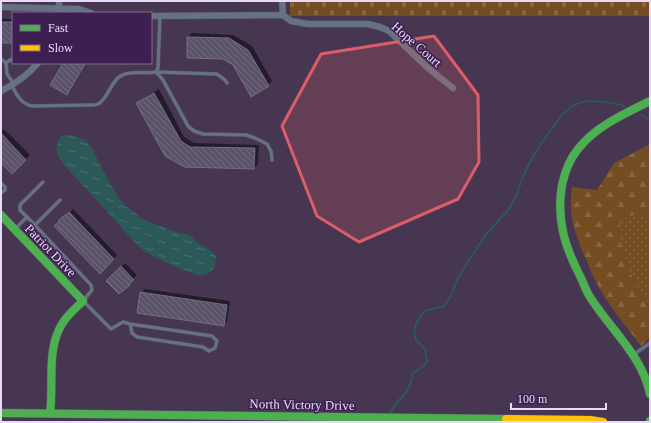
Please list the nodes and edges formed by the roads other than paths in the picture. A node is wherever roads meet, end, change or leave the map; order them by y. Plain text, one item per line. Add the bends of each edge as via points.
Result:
1 (60, 1) edge
2 (282, 1) edge
3 (1, 7) edge
4 (59, 11) edge
5 (88, 12) edge
6 (282, 15) junction
7 (152, 16) edge
8 (160, 16) junction
9 (1, 59) edge
10 (12, 59) edge
11 (6, 63) junction
12 (37, 64) edge
13 (156, 72) junction
14 (226, 83) dead end
15 (13, 85) junction
16 (453, 88) dead end
17 (1, 91) edge
18 (650, 101) edge
19 (272, 160) dead end
20 (43, 182) dead end
21 (1, 183) edge
22 (1, 193) edge
23 (60, 200) dead end
24 (1, 215) edge
25 (27, 217) junction
26 (35, 225) junction
27 (15, 229) junction
28 (83, 301) junction
29 (130, 324) junction
30 (650, 343) edge
31 (633, 355) junction
32 (650, 394) edge
33 (1, 413) edge
34 (50, 413) junction
35 (603, 422) edge

1 - 4 street
2 - 6 street
3 - 4 street
4 - 5 street via 80,9
6 - 8 street
6 - 16 street, Hope Court via 291,21 308,24 368,24 390,31
7 - 8 street
8 - 13 lane
9 - 11 lane
10 - 11 lane
11 - 15 lane via 7,74
12 - 15 street
13 - 14 lane via 217,74
13 - 15 lane via 126,74 119,77 103,100 92,105 26,105
13 - 19 lane via 188,126 194,131 255,138 267,144
15 - 17 street
18 - 31 street via 627,112 587,139 569,161 560,195 561,224 571,260 589,295
20 - 25 lane via 20,205 20,210
21 - 22 lane via 5,190
23 - 26 lane
24 - 27 street, Patriot Drive
25 - 26 lane
25 - 27 lane
26 - 28 lane via 92,285 92,290
27 - 28 street, Patriot Drive
28 - 29 lane via 111,329 123,322
28 - 34 street via 56,334 53,347
29 - 29 lane via 212,336 217,341 215,348 210,351 203,347 137,337 132,333
30 - 31 lane
31 - 32 street via 644,374
33 - 34 street, North Victory Drive
34 - 35 street, North Victory Drive

